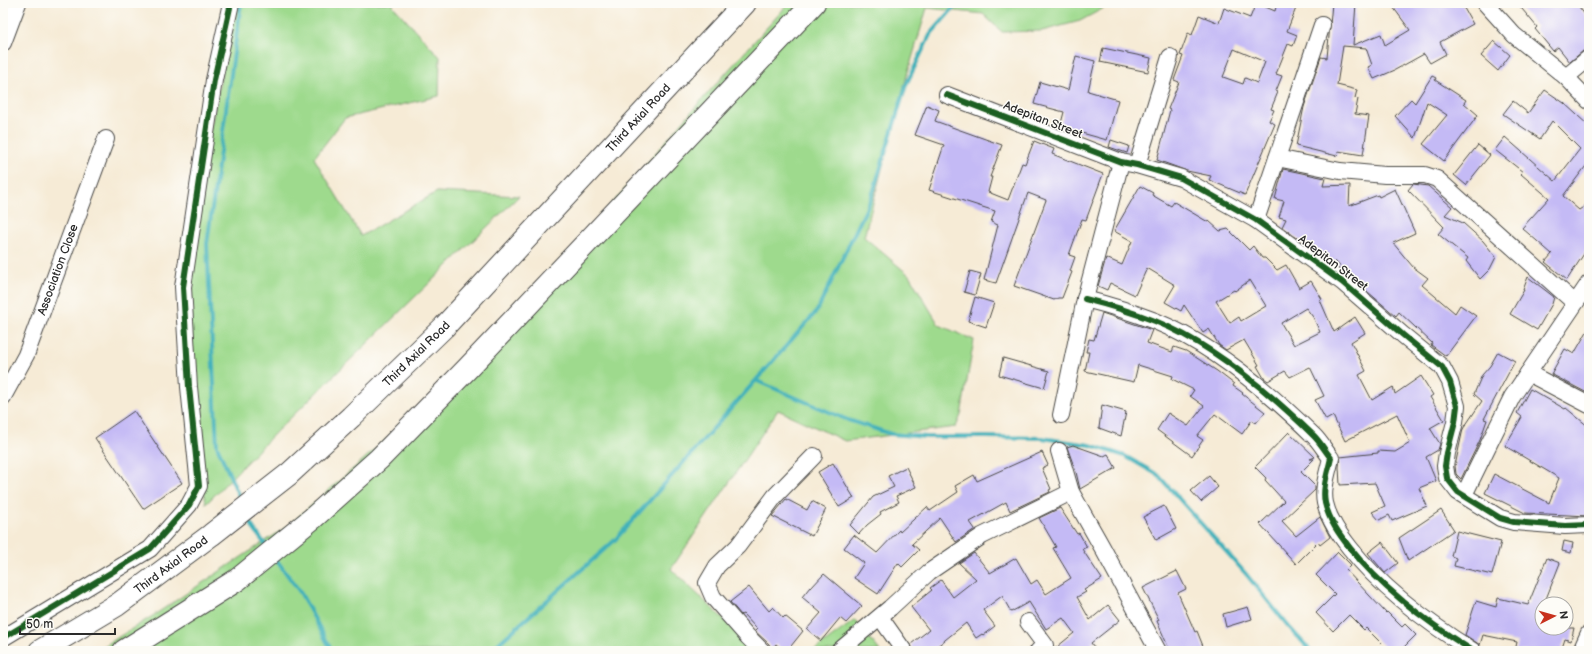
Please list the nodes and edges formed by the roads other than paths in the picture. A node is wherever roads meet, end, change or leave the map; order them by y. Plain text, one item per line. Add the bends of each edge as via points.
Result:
1 (18, 3) edge
2 (231, 3) edge
3 (745, 3) edge
4 (814, 3) edge
5 (1485, 3) edge
6 (1322, 25) dead end
7 (3, 43) edge
8 (1170, 57) dead end
9 (1589, 58) edge
10 (1566, 77) junction
11 (947, 95) dead end
12 (1589, 101) edge
13 (106, 139) dead end
14 (1277, 158) junction
15 (1121, 162) junction
16 (1137, 165) junction
17 (1256, 220) junction
18 (1589, 283) edge
19 (1085, 299) junction
20 (1575, 303) junction
21 (1528, 374) junction
22 (3, 397) edge
23 (1589, 405) edge
24 (1061, 415) dead end
25 (1059, 451) dead end
26 (814, 456) dead end
27 (1071, 492) junction
28 (1464, 495) junction
29 (1589, 525) edge
30 (880, 617) junction
31 (1028, 622) dead end
32 (1589, 633) edge
33 (3, 638) edge
34 (40, 651) edge
35 (124, 651) edge
36 (762, 651) edge
37 (839, 651) edge
38 (904, 651) edge
39 (1038, 651) edge
40 (1158, 651) edge
41 (1474, 651) edge
42 (1581, 651) edge

1 - 7 street
2 - 33 street via 214,80 183,287 199,486 189,504 150,549
3 - 34 highway, Third Axial Road via 444,327 290,474 117,605
4 - 35 highway via 379,459 313,518 237,580
5 - 10 street via 1514,35
6 - 14 street
8 - 16 street
9 - 10 street
10 - 12 street
11 - 15 street, Adepitan Street
13 - 22 street, Association Close via 26,355
14 - 17 street
14 - 20 street via 1340,171 1425,175 1437,179
15 - 16 street, Adepitan Street
15 - 19 street
16 - 17 street, Adepitan Street via 1181,178
17 - 28 street, Adepitan Street via 1342,282 1442,366 1457,406 1445,466 1447,478 1458,492
18 - 20 street
19 - 24 street
19 - 41 street via 1156,321 1195,340 1258,386 1315,437 1331,458 1324,489 1325,502 1341,536 1386,588
20 - 21 street
21 - 23 street
21 - 28 street via 1512,398
25 - 27 street
26 - 36 street via 775,496 738,546 717,566 707,583 713,597
27 - 30 street via 982,536 928,572
27 - 40 street
28 - 29 street, Adepitan Street via 1500,518 1514,522
30 - 37 street
30 - 38 street
31 - 39 street via 1045,645
32 - 42 street

